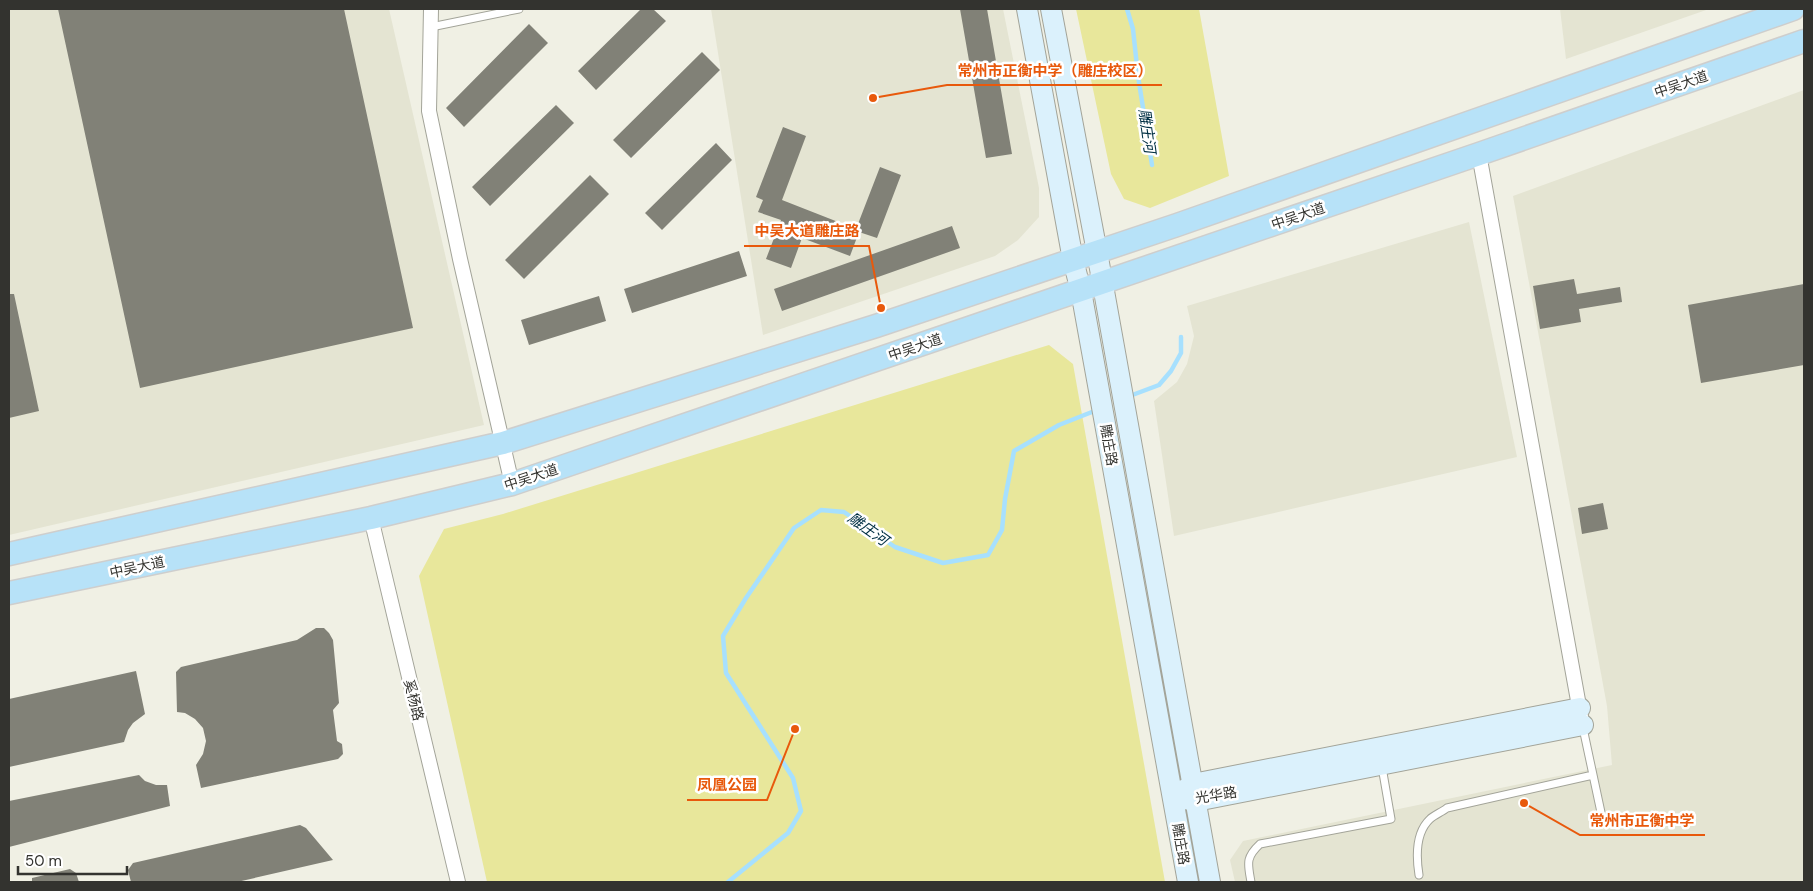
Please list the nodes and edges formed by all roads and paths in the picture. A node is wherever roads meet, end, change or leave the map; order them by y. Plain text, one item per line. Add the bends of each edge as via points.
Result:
1 (431, 9) edge
2 (519, 9) edge
3 (1027, 9) edge
4 (1051, 9) edge
5 (1793, 9) edge
6 (431, 27) junction
7 (1804, 40) edge
8 (1480, 154) junction
9 (1098, 252) junction
10 (1073, 260) junction
11 (1103, 283) junction
12 (1081, 291) junction
13 (503, 443) junction
14 (512, 484) junction
15 (370, 518) junction
16 (9, 554) edge
17 (9, 593) edge
18 (1581, 717) junction
19 (1382, 764) junction
20 (1593, 775) junction
21 (1194, 793) junction
22 (1172, 797) junction
23 (1602, 817) dead end
24 (1419, 875) dead end
25 (458, 882) edge
26 (1188, 882) edge
27 (1210, 882) edge
28 (1251, 882) edge

1 - 6 street
2 - 6 lane
3 - 10 main road, 雕庄路
4 - 9 main road, 雕庄路
5 - 9 main road
6 - 13 street via 429,111
7 - 8 main road, 中吴大道
8 - 11 main road, 中吴大道
8 - 18 street
9 - 10 main road
9 - 11 main road, 雕庄路
10 - 12 main road, 雕庄路
10 - 13 main road via 876,326
11 - 12 main road, 中吴大道
11 - 21 main road, 雕庄路
12 - 14 main road, 中吴大道
12 - 22 main road, 雕庄路
13 - 14 street
13 - 16 main road
14 - 15 main road, 中吴大道
15 - 17 main road, 中吴大道
15 - 25 street, 奚杨路
18 - 19 main road, 光华路
18 - 20 lane
18 - 21 main road, 光华路
19 - 21 main road, 光华路
19 - 28 lane via 1391,818 1260,844 1251,852 1247,863
20 - 23 lane
20 - 24 lane via 1447,808 1430,819 1419,839 1416,858
21 - 22 main road, 光华路
21 - 27 main road, 雕庄路
22 - 26 main road, 雕庄路

